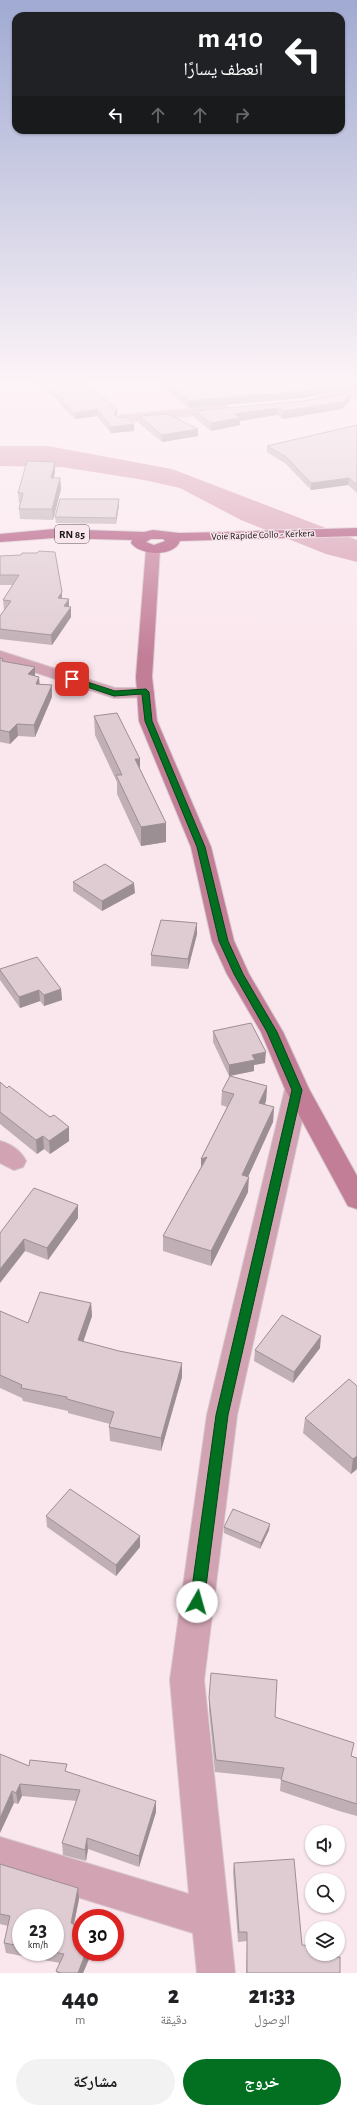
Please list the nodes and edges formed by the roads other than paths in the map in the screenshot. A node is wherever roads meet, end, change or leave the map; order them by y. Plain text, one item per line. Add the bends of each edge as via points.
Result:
1 (357, 532) edge
2 (0, 538) edge
3 (357, 538) edge
4 (241, 540) junction
5 (156, 543) junction
6 (0, 551) edge
7 (0, 656) edge
8 (146, 692) junction
9 (297, 1090) junction
10 (357, 1199) edge
11 (0, 1855) edge
12 (210, 1919) junction
13 (216, 1973) edge

1 - 4 highway, Voie Rapide Collo - Kerkera / RN 85
2 - 5 highway, Voie Rapide Collo - Kerkera / RN 85 via 17,535 78,534
3 - 4 highway, Voie Rapide Collo - Kerkera / RN 85
4 - 5 highway, Voie Rapide Collo - Kerkera / RN 85
5 - 6 highway, Voie Rapide Collo - Kerkera / RN 85 via 86,542
5 - 8 main road via 144,677
7 - 8 street via 114,693
8 - 9 main road via 148,721 201,847 223,941 238,974 272,1032
9 - 10 main road
9 - 12 street via 222,1415 187,1680
11 - 12 street
12 - 13 street

